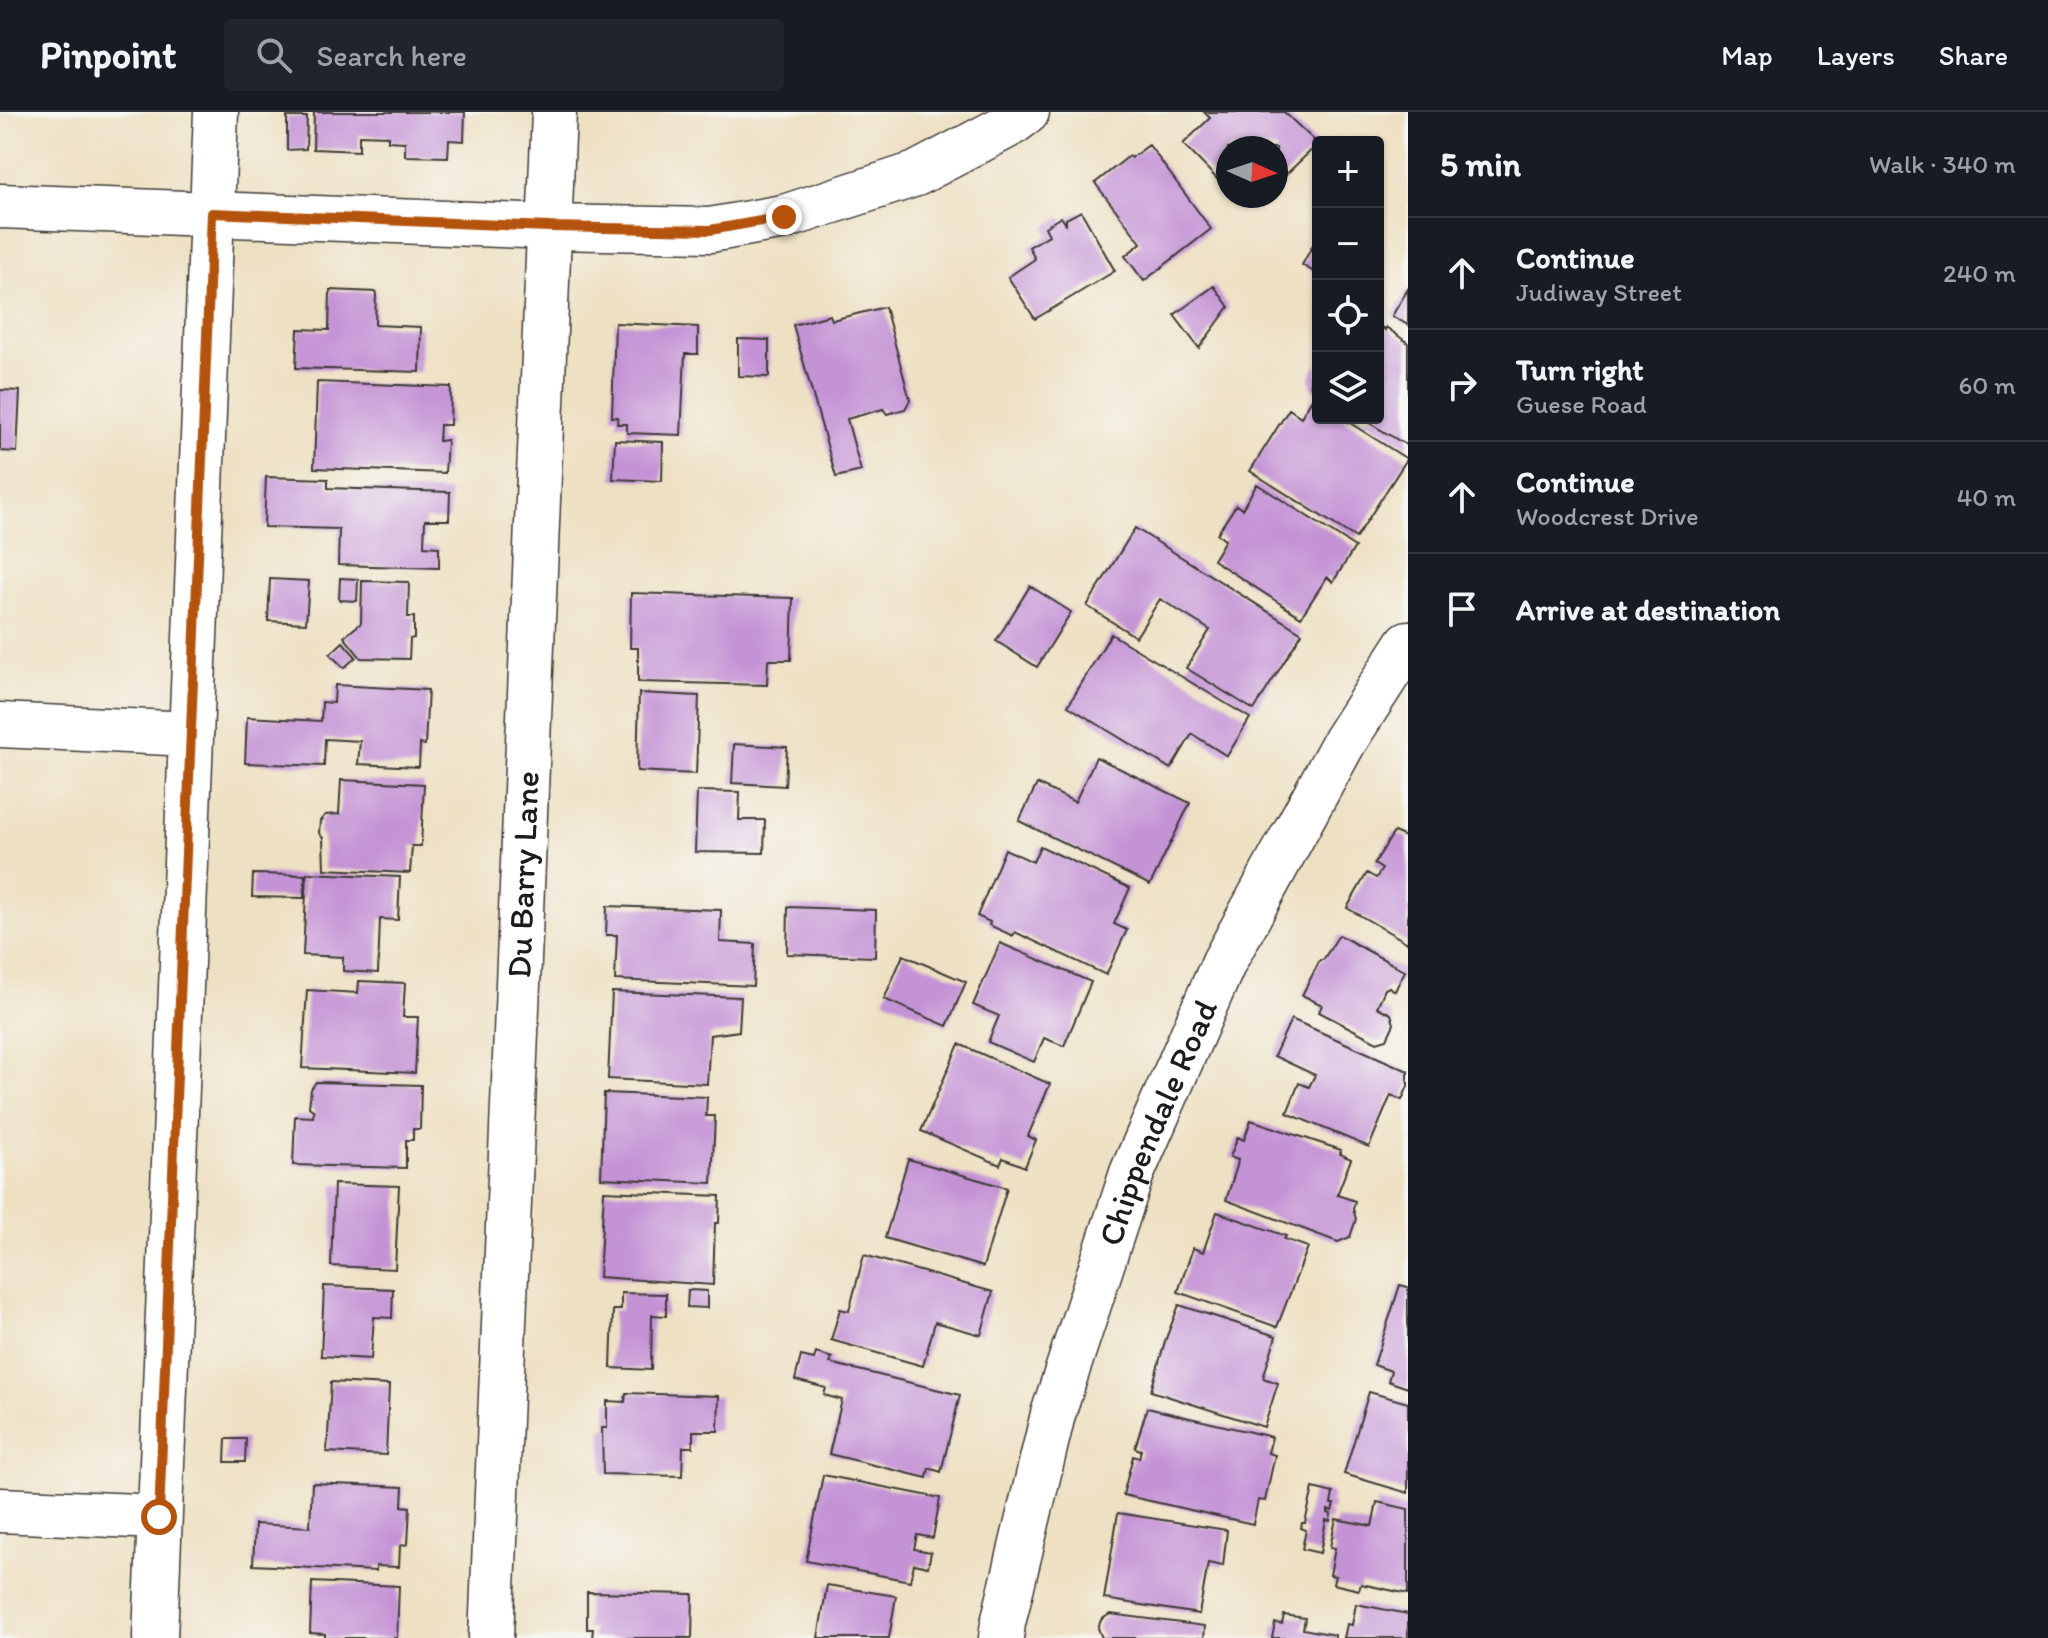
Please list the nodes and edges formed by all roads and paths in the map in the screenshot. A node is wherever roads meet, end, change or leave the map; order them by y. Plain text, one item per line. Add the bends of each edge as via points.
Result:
1 (216, 112) edge
2 (554, 112) edge
3 (1027, 112) edge
4 (0, 206) edge
5 (212, 213) junction
6 (550, 227) junction
7 (1408, 643) edge
8 (0, 725) edge
9 (191, 734) junction
10 (0, 1510) edge
11 (159, 1517) junction
12 (155, 1638) edge
13 (491, 1638) edge
14 (1001, 1638) edge

1 - 5 street
2 - 6 street, Du Barry Lane
3 - 6 street via 916,174 784,217 710,230
4 - 5 street
5 - 6 street
5 - 9 street
6 - 13 street, Du Barry Lane
7 - 14 street, Chippendale Road via 1344,742 1224,962 1132,1173 1053,1414
8 - 9 street
9 - 11 street
10 - 11 street
11 - 12 street

